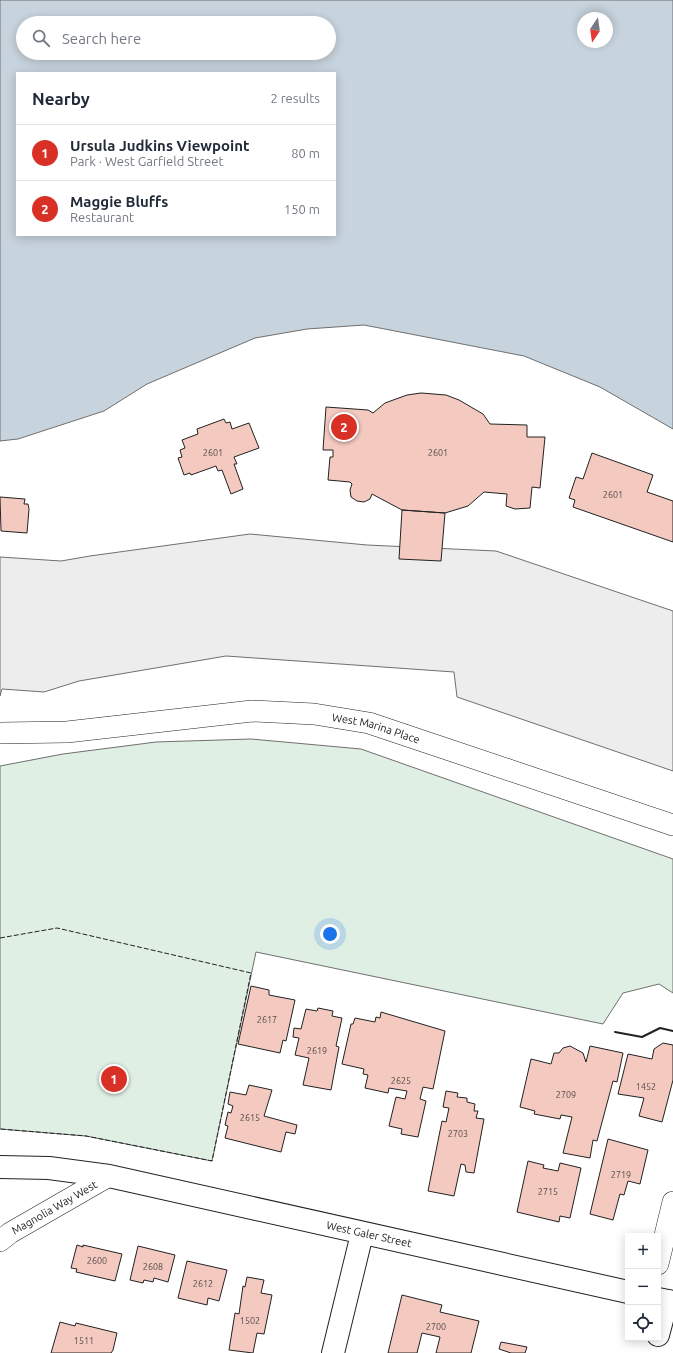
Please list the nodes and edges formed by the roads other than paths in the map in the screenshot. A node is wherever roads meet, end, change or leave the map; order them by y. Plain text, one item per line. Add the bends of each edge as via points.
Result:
1 (67, 732) junction
2 (0, 733) edge
3 (0, 748) edge
4 (673, 825) edge
5 (0, 1167) edge
6 (109, 1176) junction
7 (673, 1202) edge
8 (362, 1234) junction
9 (5, 1237) edge
10 (661, 1252) edge
11 (625, 1291) edge
12 (666, 1300) edge
13 (661, 1323) edge
14 (657, 1341) edge
15 (333, 1353) edge
16 (654, 1353) edge

1 - 2 street, West Marina Place
1 - 3 street, West Marina Place via 30,744
1 - 4 street, West Marina Place via 252,711 314,714 369,723
5 - 6 main road, West Galer Street via 49,1168
6 - 8 main road, West Galer Street
6 - 9 street, Magnolia Way West
7 - 10 street
8 - 11 main road, West Galer Street
8 - 15 main road
12 - 13 main road
14 - 16 main road

